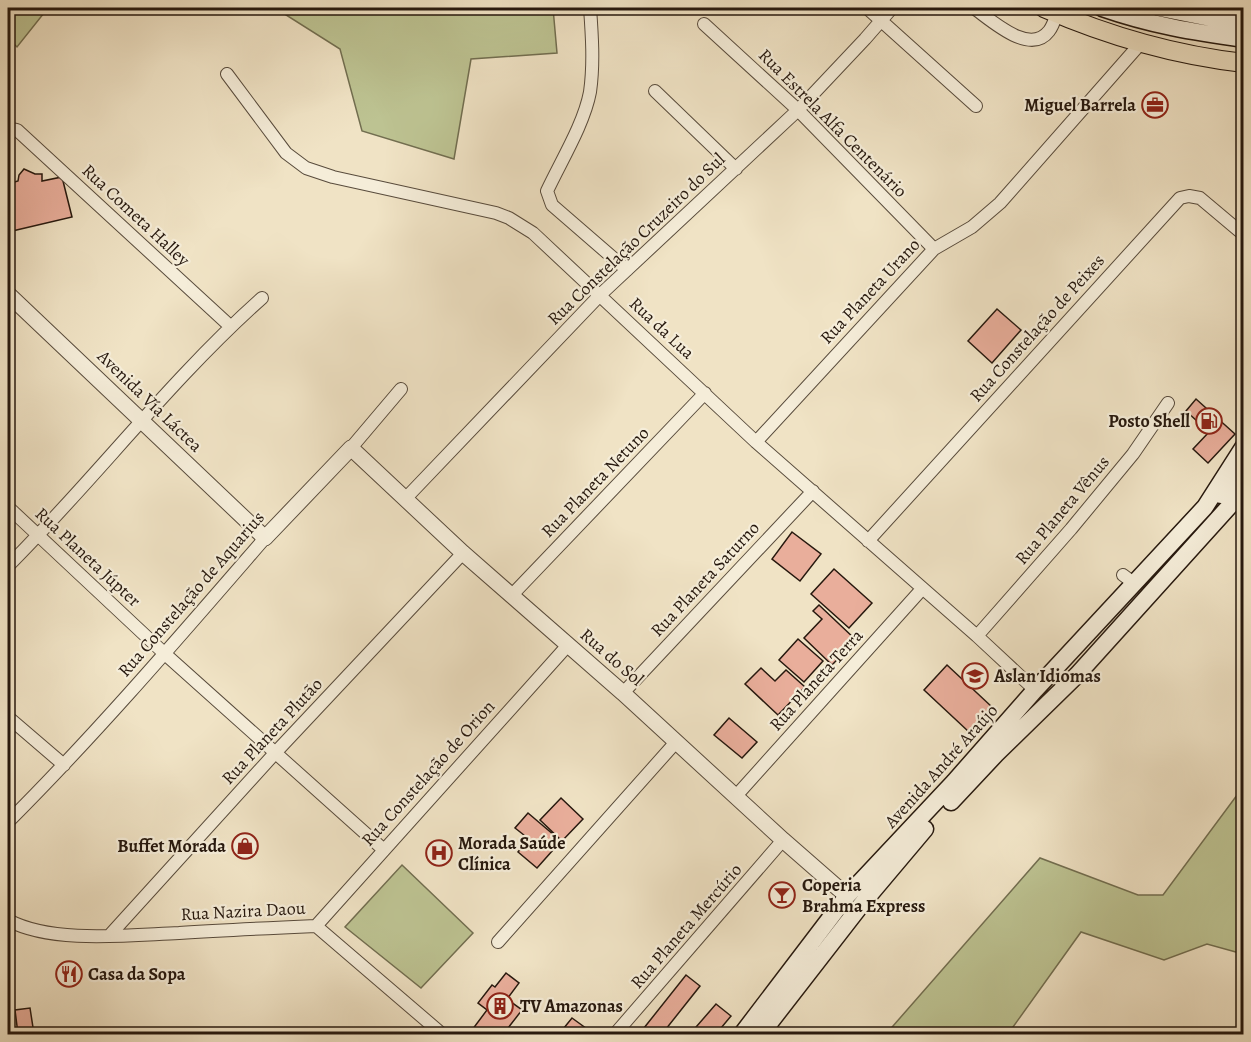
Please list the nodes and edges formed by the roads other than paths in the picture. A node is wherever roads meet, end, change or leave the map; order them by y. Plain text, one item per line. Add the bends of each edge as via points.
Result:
1 (590, 8) edge
2 (867, 8) edge
3 (892, 8) edge
4 (974, 8) edge
5 (1102, 8) edge
6 (1160, 8) edge
7 (1050, 10) edge
8 (881, 20) junction
9 (1244, 23) edge
10 (704, 24) dead end
11 (1244, 39) edge
12 (1140, 44) junction
13 (1244, 63) edge
14 (227, 74) dead end
15 (655, 91) dead end
16 (976, 106) dead end
17 (798, 110) junction
18 (12, 129) edge
19 (735, 169) junction
20 (1244, 235) edge
21 (934, 249) junction
22 (627, 270) junction
23 (8, 294) edge
24 (600, 296) junction
25 (262, 298) dead end
26 (230, 326) junction
27 (401, 389) dead end
28 (705, 393) junction
29 (1168, 403) dead end
30 (141, 420) junction
31 (756, 442) junction
32 (1244, 446) edge
33 (351, 448) junction
34 (1244, 472) edge
35 (1244, 489) edge
36 (813, 491) junction
37 (406, 498) junction
38 (8, 507) edge
39 (1205, 507) junction
40 (38, 535) junction
41 (265, 538) junction
42 (868, 541) junction
43 (463, 554) junction
44 (8, 566) edge
45 (922, 589) junction
46 (511, 596) junction
47 (977, 636) junction
48 (568, 645) junction
49 (165, 654) junction
50 (1035, 690) junction
51 (623, 693) junction
52 (8, 717) edge
53 (676, 742) junction
54 (276, 752) junction
55 (64, 765) junction
56 (736, 795) junction
57 (8, 822) edge
58 (783, 840) junction
59 (384, 850) junction
60 (847, 896) junction
61 (8, 920) edge
62 (316, 926) junction
63 (109, 936) junction
64 (498, 942) dead end
65 (442, 1035) edge
66 (615, 1035) edge
67 (742, 1035) edge
68 (761, 1035) edge

1 - 22 street via 590,93 548,198
2 - 8 street
3 - 8 street, Rua Constelação Cruzeiro do Sul
4 - 7 street via 1003,29 1031,41 1050,30
5 - 11 main road via 1182,31
6 - 9 main road
7 - 12 main road
8 - 16 street
8 - 17 street, Rua Constelação Cruzeiro do Sul
10 - 17 street, Rua Estrela Alfa Centenário
12 - 13 main road
12 - 21 street, Rua Planeta Urano via 1000,203 972,227
14 - 24 street, Rua da Lua via 286,153 306,168 509,218 533,233
15 - 19 street
17 - 19 street, Rua Constelação Cruzeiro do Sul
17 - 21 street, Rua Estrela Alfa Centenário
18 - 26 street, Rua Cometa Halley
19 - 22 street, Rua Constelação Cruzeiro do Sul
20 - 42 street, Rua Constelação de Peixes via 1200,198 1180,198
21 - 31 street, Rua Planeta Urano
22 - 24 street, Rua Constelação Cruzeiro do Sul
23 - 30 street, Avenida Vía Láctea
24 - 28 street, Rua da Lua
24 - 37 street, Rua Constelação Cruzeiro do Sul
25 - 26 street
26 - 30 street
27 - 33 street, Rua Constelação de Aquarius
28 - 31 street, Rua da Lua
28 - 46 street, Rua Planeta Netuno
29 - 47 street, Rua Planeta Vênus via 1126,463
30 - 40 street
30 - 41 street, Avenida Vía Láctea
31 - 36 street, Rua da Lua
32 - 39 main road, Avenida André Araújo
33 - 37 street, Rua do Sol
33 - 41 street, Rua Constelação de Aquarius
34 - 39 main road
35 - 68 main road, Avenida André Araújo via 1077,675 916,839
36 - 42 street, Rua da Lua
36 - 51 street, Rua Planeta Saturno
37 - 43 street, Rua do Sol
38 - 40 street, Rua Planeta Júpter
39 - 50 main road, Avenida André Araújo via 1129,580
40 - 44 street
40 - 49 street, Rua Planeta Júpter
41 - 49 street, Rua Constelação de Aquarius
42 - 45 street, Rua da Lua
43 - 46 street, Rua do Sol
43 - 54 street, Rua Planeta Plutão
45 - 47 street, Rua da Lua
45 - 56 street, Rua Planeta Terra
46 - 48 street, Rua do Sol
47 - 50 street, Rua da Lua
48 - 51 street, Rua do Sol
48 - 59 street, Rua Constelação de Orion
49 - 54 street, Rua Planeta Júpter
49 - 55 street, Rua Constelação de Aquarius
50 - 60 main road, Avenida André Araújo
51 - 53 street, Rua do Sol
52 - 55 street
53 - 56 street, Rua do Sol
53 - 64 street
54 - 59 street, Rua Planeta Júpter
54 - 63 street, Rua Planeta Plutão
55 - 57 street, Rua Constelação de Aquarius
56 - 58 street, Rua do Sol
58 - 60 street, Rua do Sol
58 - 66 street, Rua Planeta Mercúrio
59 - 62 street, Rua Constelação de Orion
60 - 67 main road, Avenida André Araújo
61 - 63 street, Rua Nazira Daou via 62,935
62 - 63 street, Rua Nazira Daou
62 - 65 street, Rua Nazira Daou

